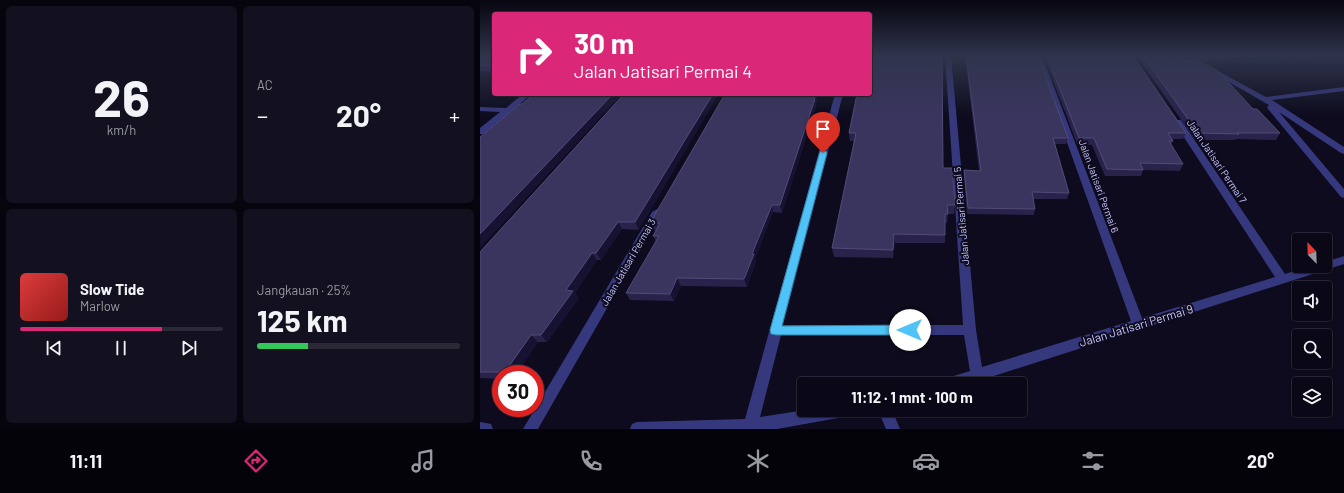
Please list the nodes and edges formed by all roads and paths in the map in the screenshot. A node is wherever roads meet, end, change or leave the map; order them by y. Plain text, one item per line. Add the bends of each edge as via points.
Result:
1 (950, 76) edge
2 (1046, 76) edge
3 (1223, 76) edge
4 (1344, 89) edge
5 (526, 96) edge
6 (838, 96) edge
7 (1265, 99) junction
8 (480, 109) edge
9 (508, 110) junction
10 (1174, 118) edge
11 (480, 132) edge
12 (1344, 151) edge
13 (1344, 195) edge
14 (662, 203) edge
15 (1344, 260) edge
16 (1332, 264) edge
17 (1301, 273) edge
18 (1282, 279) junction
19 (1138, 325) junction
20 (776, 330) junction
21 (970, 330) junction
22 (977, 375) junction
23 (971, 377) edge
24 (806, 417) edge
25 (888, 417) edge
26 (750, 426) junction
27 (480, 429) edge
28 (486, 429) edge
29 (530, 429) edge
30 (637, 429) edge
31 (893, 429) edge

1 - 21 street, Jalan Jatisari Permai 5
2 - 19 street, Jalan Jatisari Permai 6
3 - 7 street
4 - 7 street
5 - 9 street
6 - 20 street
7 - 12 street
7 - 13 street
8 - 9 street
9 - 11 street
10 - 18 street, Jalan Jatisari Permai 7
14 - 29 street, Jalan Jatisari Permai 3
15 - 16 street, Jalan Jatisari Permai 9
17 - 18 street, Jalan Jatisari Permai 9
18 - 19 street, Jalan Jatisari Permai 9
19 - 22 street, Jalan Jatisari Permai 9
20 - 21 street
20 - 26 street
21 - 22 street, Jalan Jatisari Permai 5
22 - 23 street, Jalan Jatisari Permai 9
24 - 26 street
25 - 31 street
26 - 30 street
27 - 28 street

